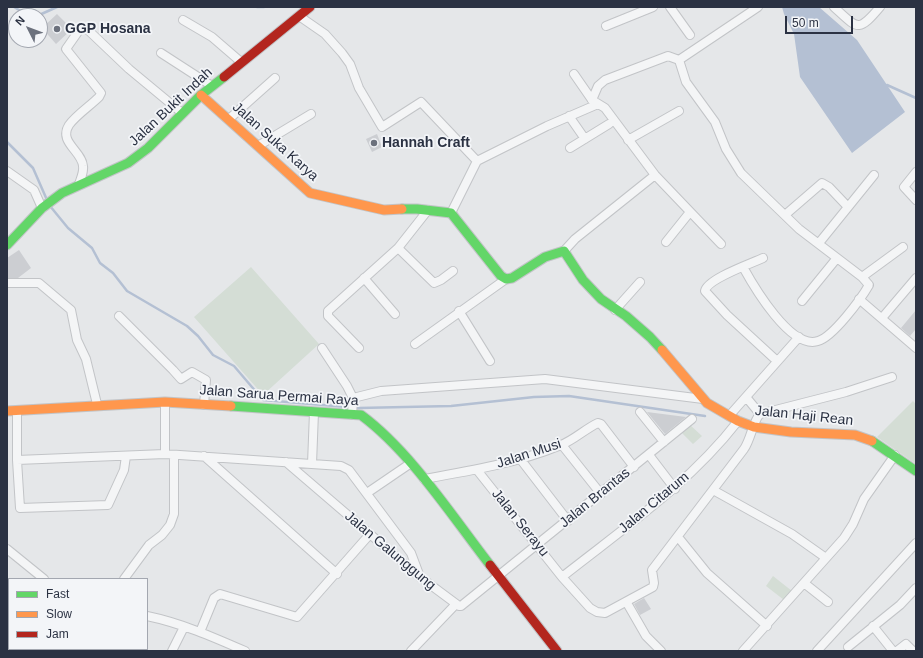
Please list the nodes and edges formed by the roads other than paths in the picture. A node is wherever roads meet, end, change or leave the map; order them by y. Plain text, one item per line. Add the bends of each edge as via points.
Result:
1 (310, 7) edge
2 (653, 7) edge
3 (670, 7) edge
4 (758, 7) edge
5 (834, 7) edge
6 (880, 7) edge
7 (299, 16) junction
8 (183, 20) dead end
9 (606, 26) dead end
10 (690, 35) dead end
11 (161, 53) dead end
12 (679, 60) junction
13 (241, 62) junction
14 (574, 74) dead end
15 (275, 78) dead end
16 (212, 86) junction
17 (201, 95) junction
18 (595, 102) junction
19 (679, 111) dead end
20 (182, 113) junction
21 (310, 114) dead end
22 (569, 116) junction
23 (229, 119) junction
24 (609, 124) dead end
25 (585, 139) junction
26 (628, 140) junction
27 (258, 146) junction
28 (570, 148) dead end
29 (477, 161) junction
30 (7, 171) edge
31 (916, 172) edge
32 (655, 175) junction
33 (874, 175) dead end
34 (79, 184) junction
35 (916, 200) edge
36 (47, 204) junction
37 (848, 207) junction
38 (428, 210) junction
39 (690, 212) junction
40 (451, 214) junction
41 (784, 215) junction
42 (666, 242) dead end
43 (819, 243) junction
44 (721, 244) dead end
45 (7, 245) edge
46 (902, 247) dead end
47 (398, 248) junction
48 (564, 251) junction
49 (763, 258) dead end
50 (838, 258) junction
51 (743, 267) junction
52 (452, 270) dead end
53 (862, 277) junction
54 (364, 278) junction
55 (916, 278) edge
56 (506, 279) junction
57 (640, 282) dead end
58 (7, 283) edge
59 (859, 299) junction
60 (802, 301) dead end
61 (615, 310) junction
62 (459, 312) junction
63 (395, 314) dead end
64 (119, 316) dead end
65 (882, 318) junction
66 (799, 337) junction
67 (914, 343) edge
68 (415, 344) dead end
69 (322, 348) dead end
70 (359, 348) dead end
71 (490, 361) dead end
72 (777, 361) junction
73 (892, 377) dead end
74 (746, 397) junction
75 (703, 400) junction
76 (165, 402) junction
77 (98, 405) junction
78 (204, 405) junction
79 (353, 407) junction
80 (17, 410) junction
81 (7, 411) edge
82 (314, 412) junction
83 (640, 412) dead end
84 (760, 414) junction
85 (729, 416) junction
86 (692, 419) dead end
87 (738, 421) junction
88 (754, 427) junction
89 (664, 442) junction
90 (562, 445) junction
91 (170, 454) junction
92 (649, 455) junction
93 (895, 455) junction
94 (126, 456) junction
95 (204, 456) junction
96 (17, 460) junction
97 (521, 460) junction
98 (286, 462) junction
99 (411, 463) junction
100 (312, 464) junction
101 (634, 467) junction
102 (477, 470) junction
103 (916, 471) edge
104 (424, 479) junction
105 (675, 488) junction
106 (713, 490) junction
107 (366, 493) junction
108 (601, 494) junction
109 (568, 521) junction
110 (370, 534) junction
111 (678, 537) junction
112 (916, 543) edge
113 (538, 546) junction
114 (7, 549) edge
115 (826, 558) junction
116 (336, 574) junction
117 (420, 577) junction
118 (498, 577) junction
119 (562, 577) junction
120 (43, 578) edge
121 (125, 578) edge
122 (804, 583) junction
123 (916, 588) edge
124 (828, 602) dead end
125 (627, 603) junction
126 (456, 604) junction
127 (148, 616) edge
128 (767, 626) junction
129 (873, 626) junction
130 (184, 627) junction
131 (200, 632) junction
132 (848, 647) dead end
133 (172, 651) edge
134 (245, 651) edge
135 (411, 651) edge
136 (557, 651) edge
137 (660, 651) edge
138 (743, 651) edge
139 (817, 651) edge
140 (893, 651) edge
141 (897, 651) edge
142 (913, 651) edge

1 - 7 street, Jalan Bukit Indah
2 - 9 street
3 - 10 street
4 - 12 street
5 - 6 street via 852,24 858,26 866,23
7 - 13 street, Jalan Bukit Indah
7 - 29 street via 325,34 342,52 382,127 421,102
8 - 13 street via 212,37
11 - 16 street
12 - 18 street via 668,56 605,80 598,86
12 - 41 street via 686,82 715,122 726,149 741,173
13 - 16 street, Jalan Bukit Indah
14 - 18 street
15 - 23 street
16 - 17 street, Jalan Bukit Indah
17 - 20 street, Jalan Bukit Indah
17 - 23 street, Jalan Suka Karya
18 - 22 street
18 - 26 street via 606,108
19 - 26 street
20 - 34 street, Jalan Bukit Indah via 148,148 128,163
20 - 34 street via 129,69 88,30 80,29 66,49 101,92 99,98 69,125 66,134 68,142 83,164 84,171
21 - 27 street
22 - 25 street
22 - 29 street
23 - 27 street, Jalan Suka Karya
24 - 25 street
25 - 28 street
26 - 32 street
27 - 38 street, Jalan Suka Karya via 310,193 384,210
29 - 40 street
30 - 36 street via 34,190
31 - 35 street via 904,187
32 - 39 street
32 - 48 street via 575,239
33 - 37 street
34 - 36 street, Jalan Bukit Indah
36 - 45 street, Jalan Bukit Indah
37 - 41 street via 822,183
37 - 43 street
38 - 40 street, Jalan Suka Karya
38 - 47 street
39 - 42 street
39 - 44 street
40 - 56 street
41 - 43 street
43 - 50 street
46 - 53 street
47 - 52 street via 434,283
47 - 54 street
48 - 56 street via 550,254 512,278
48 - 61 street via 584,280
49 - 51 street
50 - 53 street
50 - 60 street
51 - 66 street via 772,312
51 - 72 street via 716,279 704,291
53 - 59 street via 869,285
54 - 63 street
54 - 70 street via 328,310 327,314
55 - 65 street
56 - 62 street
57 - 61 street
58 - 77 street via 39,282 71,310 77,340 86,359
59 - 65 street
59 - 66 street via 823,339 812,342
61 - 75 street via 650,337
62 - 68 street
62 - 71 street
64 - 78 street via 178,378 181,379 192,372 204,378
65 - 67 street
66 - 72 street
69 - 79 street via 348,386
72 - 74 street
73 - 84 street via 846,392
74 - 84 street
74 - 85 street
75 - 79 street via 545,379 381,391
75 - 85 street
76 - 77 street, Jalan Sarua Permai Raya
76 - 78 street, Jalan Sarua Permai Raya
76 - 91 street
77 - 80 street, Jalan Sarua Permai Raya
78 - 82 street, Jalan Sarua Permai Raya
79 - 82 street, Jalan Sarua Permai Raya
79 - 99 street, Jalan Sarua Permai Raya via 369,419
80 - 81 street, Jalan Sarua Permai Raya
80 - 96 street
82 - 100 street
83 - 89 street
84 - 88 street via 756,417
85 - 87 street, Jalan Haji Rean
86 - 89 street, Jalan Brantas
87 - 88 street, Jalan Haji Rean
87 - 105 street, Jalan Citarum via 714,450
88 - 93 street, Jalan Haji Rean via 791,432 855,435 876,442
88 - 106 street via 748,443
89 - 92 street, Jalan Brantas
90 - 97 street, Jalan Musi
90 - 101 street, Jalan Musi via 598,423
90 - 108 street
91 - 94 street
91 - 95 street
91 - 121 street via 174,514 170,525 149,545
92 - 101 street, Jalan Brantas
92 - 105 street
93 - 103 street, Jalan Haji Rean
93 - 115 street via 864,499 844,538
94 - 96 street
94 - 96 street via 124,470 108,505 20,508
95 - 98 street
95 - 116 street
97 - 102 street, Jalan Musi
97 - 109 street
98 - 100 street
98 - 110 street, Jalan Galunggung
99 - 104 street, Jalan Sarua Permai Raya
99 - 107 street
100 - 107 street via 346,467
101 - 108 street, Jalan Brantas
102 - 104 street, Jalan Musi
102 - 113 street, Jalan Serayu
104 - 118 street, Jalan Sarua Permai Raya
105 - 119 street, Jalan Citarum
106 - 111 street
106 - 115 street via 792,534
107 - 117 street via 411,553
108 - 109 street, Jalan Brantas
109 - 113 street, Jalan Brantas
110 - 116 street
110 - 117 street, Jalan Galunggung
111 - 125 street, Jalan Serayu via 652,570 653,587
111 - 128 street via 708,573
112 - 139 street
113 - 118 street, Jalan Brantas
113 - 119 street, Jalan Serayu
114 - 120 street
115 - 122 street
116 - 131 street via 297,617 239,598 217,595
117 - 126 street, Jalan Galunggung
118 - 126 street via 462,606
118 - 136 street, Jalan Sarua Permai Raya
119 - 125 street, Jalan Serayu via 590,608 597,612 605,613
122 - 124 street
122 - 128 street
123 - 129 street via 900,605
125 - 137 street via 646,636
126 - 135 street
127 - 130 street
128 - 138 street
129 - 132 street
129 - 140 street
130 - 131 street
130 - 133 street
131 - 134 street
141 - 142 street via 906,644

